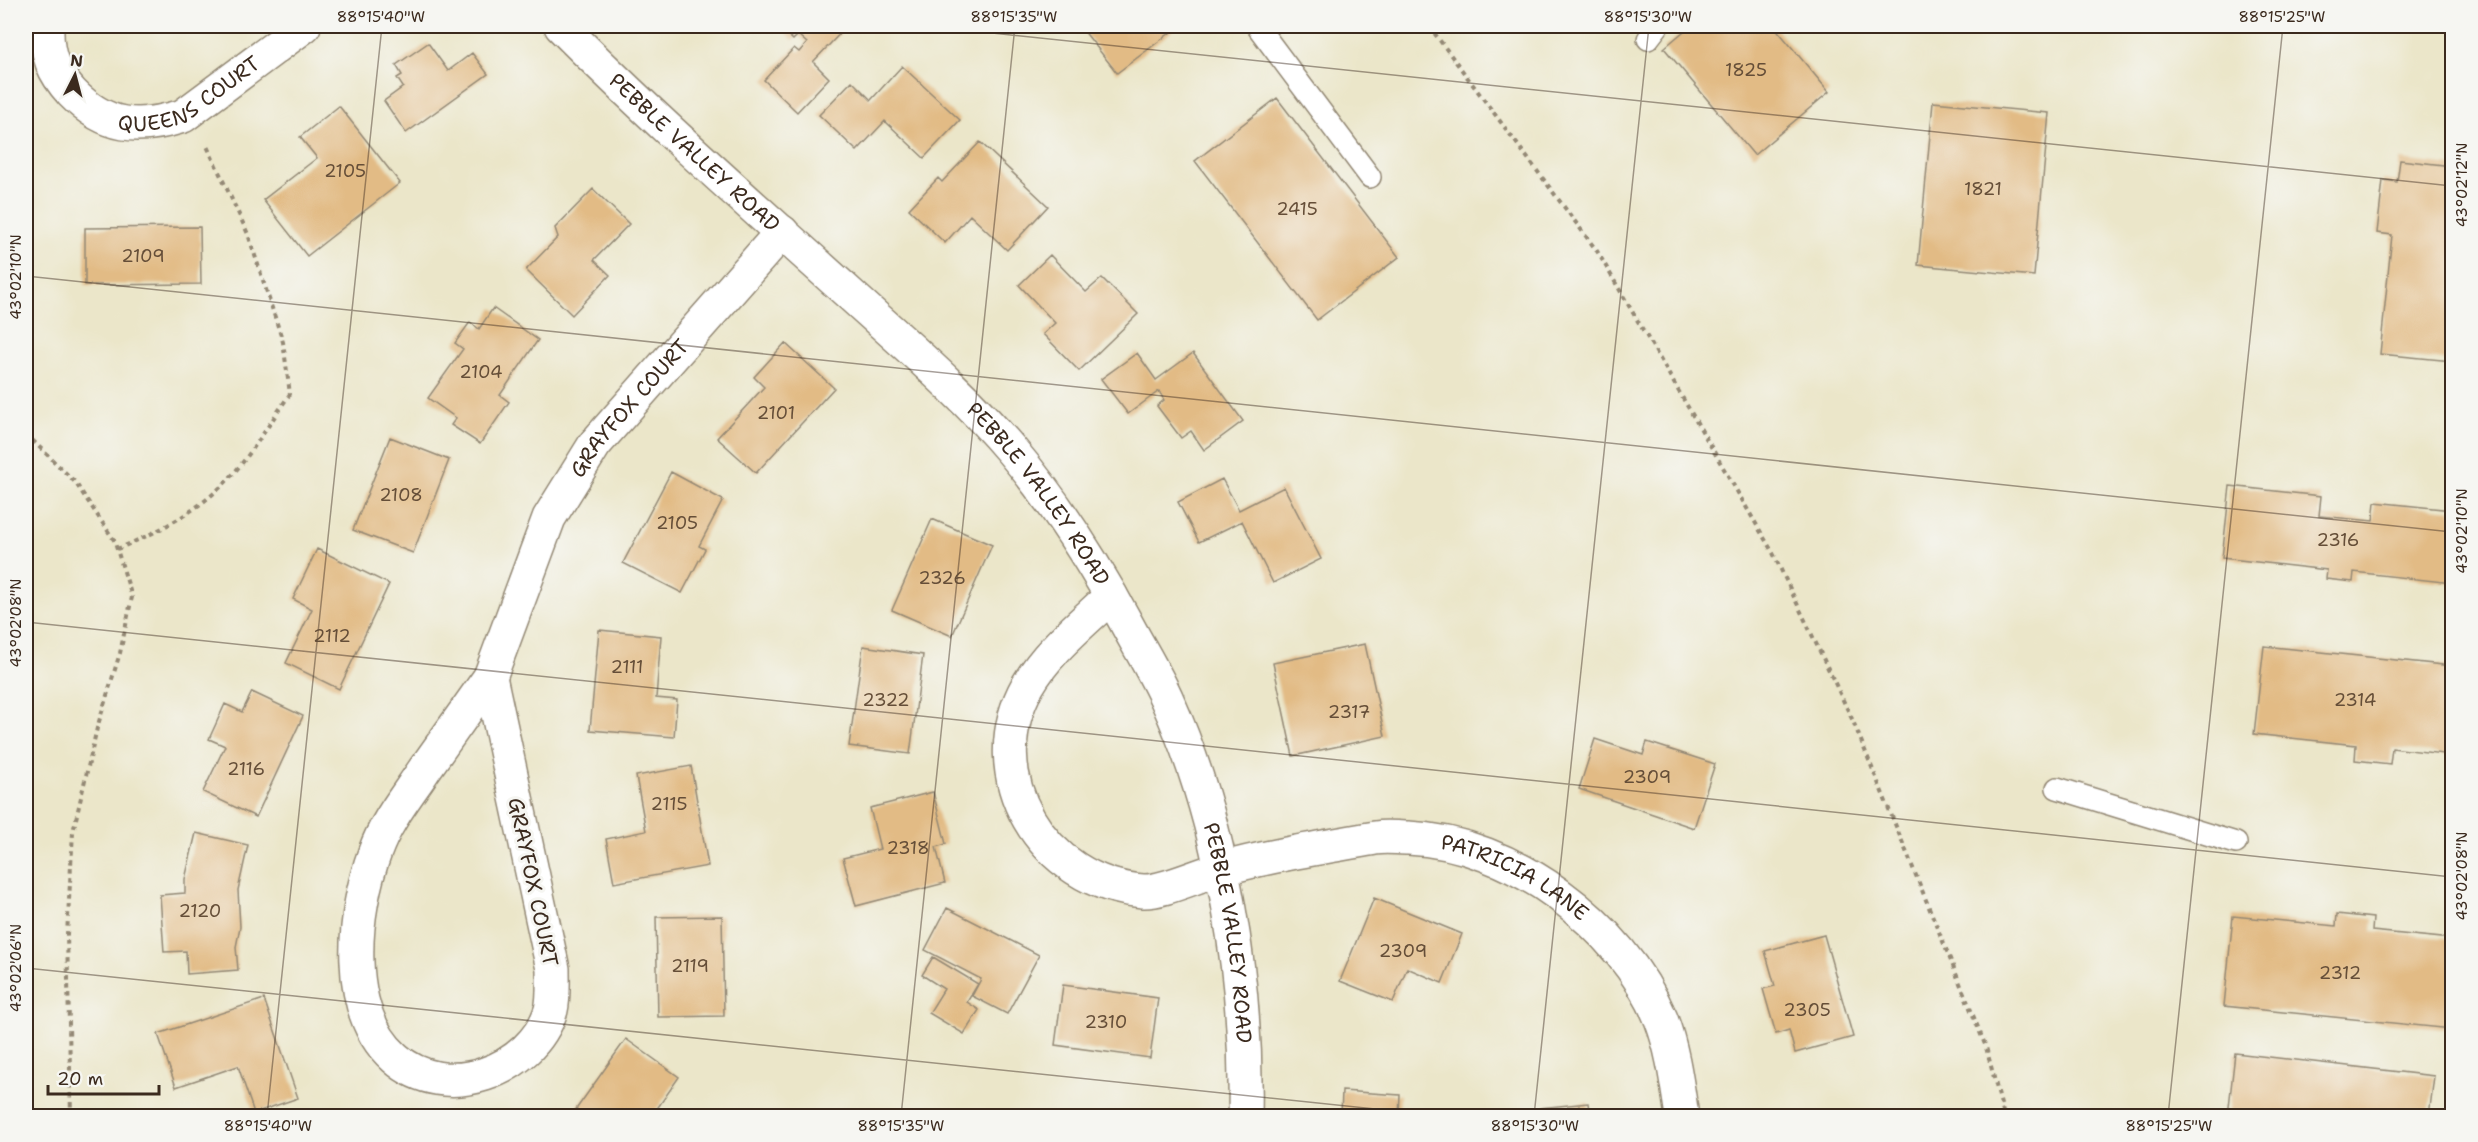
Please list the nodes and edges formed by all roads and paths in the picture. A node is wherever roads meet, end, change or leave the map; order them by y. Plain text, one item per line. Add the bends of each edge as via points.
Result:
1 (47, 26) edge
2 (304, 26) edge
3 (561, 26) edge
4 (1257, 26) edge
5 (1429, 26) edge
6 (190, 111) junction
7 (1370, 177) dead end
8 (782, 232) junction
9 (26, 434) edge
10 (117, 549) junction
11 (1111, 596) junction
12 (490, 677) junction
13 (2057, 788) dead end
14 (2236, 843) dead end
15 (1220, 869) junction
16 (71, 1116) edge
17 (1245, 1116) edge
18 (1682, 1116) edge
19 (2004, 1116) edge

1 - 6 street, QUEENS COURT via 47,49 57,76 89,110 112,120 136,124 160,123
2 - 6 street, QUEENS COURT
3 - 8 street, PEBBLE VALLEY ROAD
4 - 7 lane
5 - 19 path via 1597,251 1773,553 1852,721 1951,960 1986,1047
6 - 10 path via 248,234 283,342 290,394 233,474 204,502
8 - 11 street, PEBBLE VALLEY ROAD via 943,378 1012,451 1082,546
8 - 12 street, GRAYFOX COURT via 595,444 574,475 549,518
9 - 10 path via 75,482
10 - 16 path via 132,597 73,832 67,934
11 - 15 street, PEBBLE VALLEY ROAD via 1175,719 1202,795
11 - 15 street, PATRICIA LANE via 1046,660 1028,685 1014,718 1011,753 1014,783 1023,809 1058,857 1079,872 1116,888 1148,891
12 - 12 street, GRAYFOX COURT via 390,819 364,885 357,969 369,1022 395,1059 436,1077 486,1075 509,1064 540,1032 551,1009 554,969
13 - 14 lane
15 - 17 street, PEBBLE VALLEY ROAD via 1239,973 1246,1067
15 - 18 street, PATRICIA LANE via 1379,837 1434,840 1498,860 1563,897 1619,950 1645,987 1660,1018

